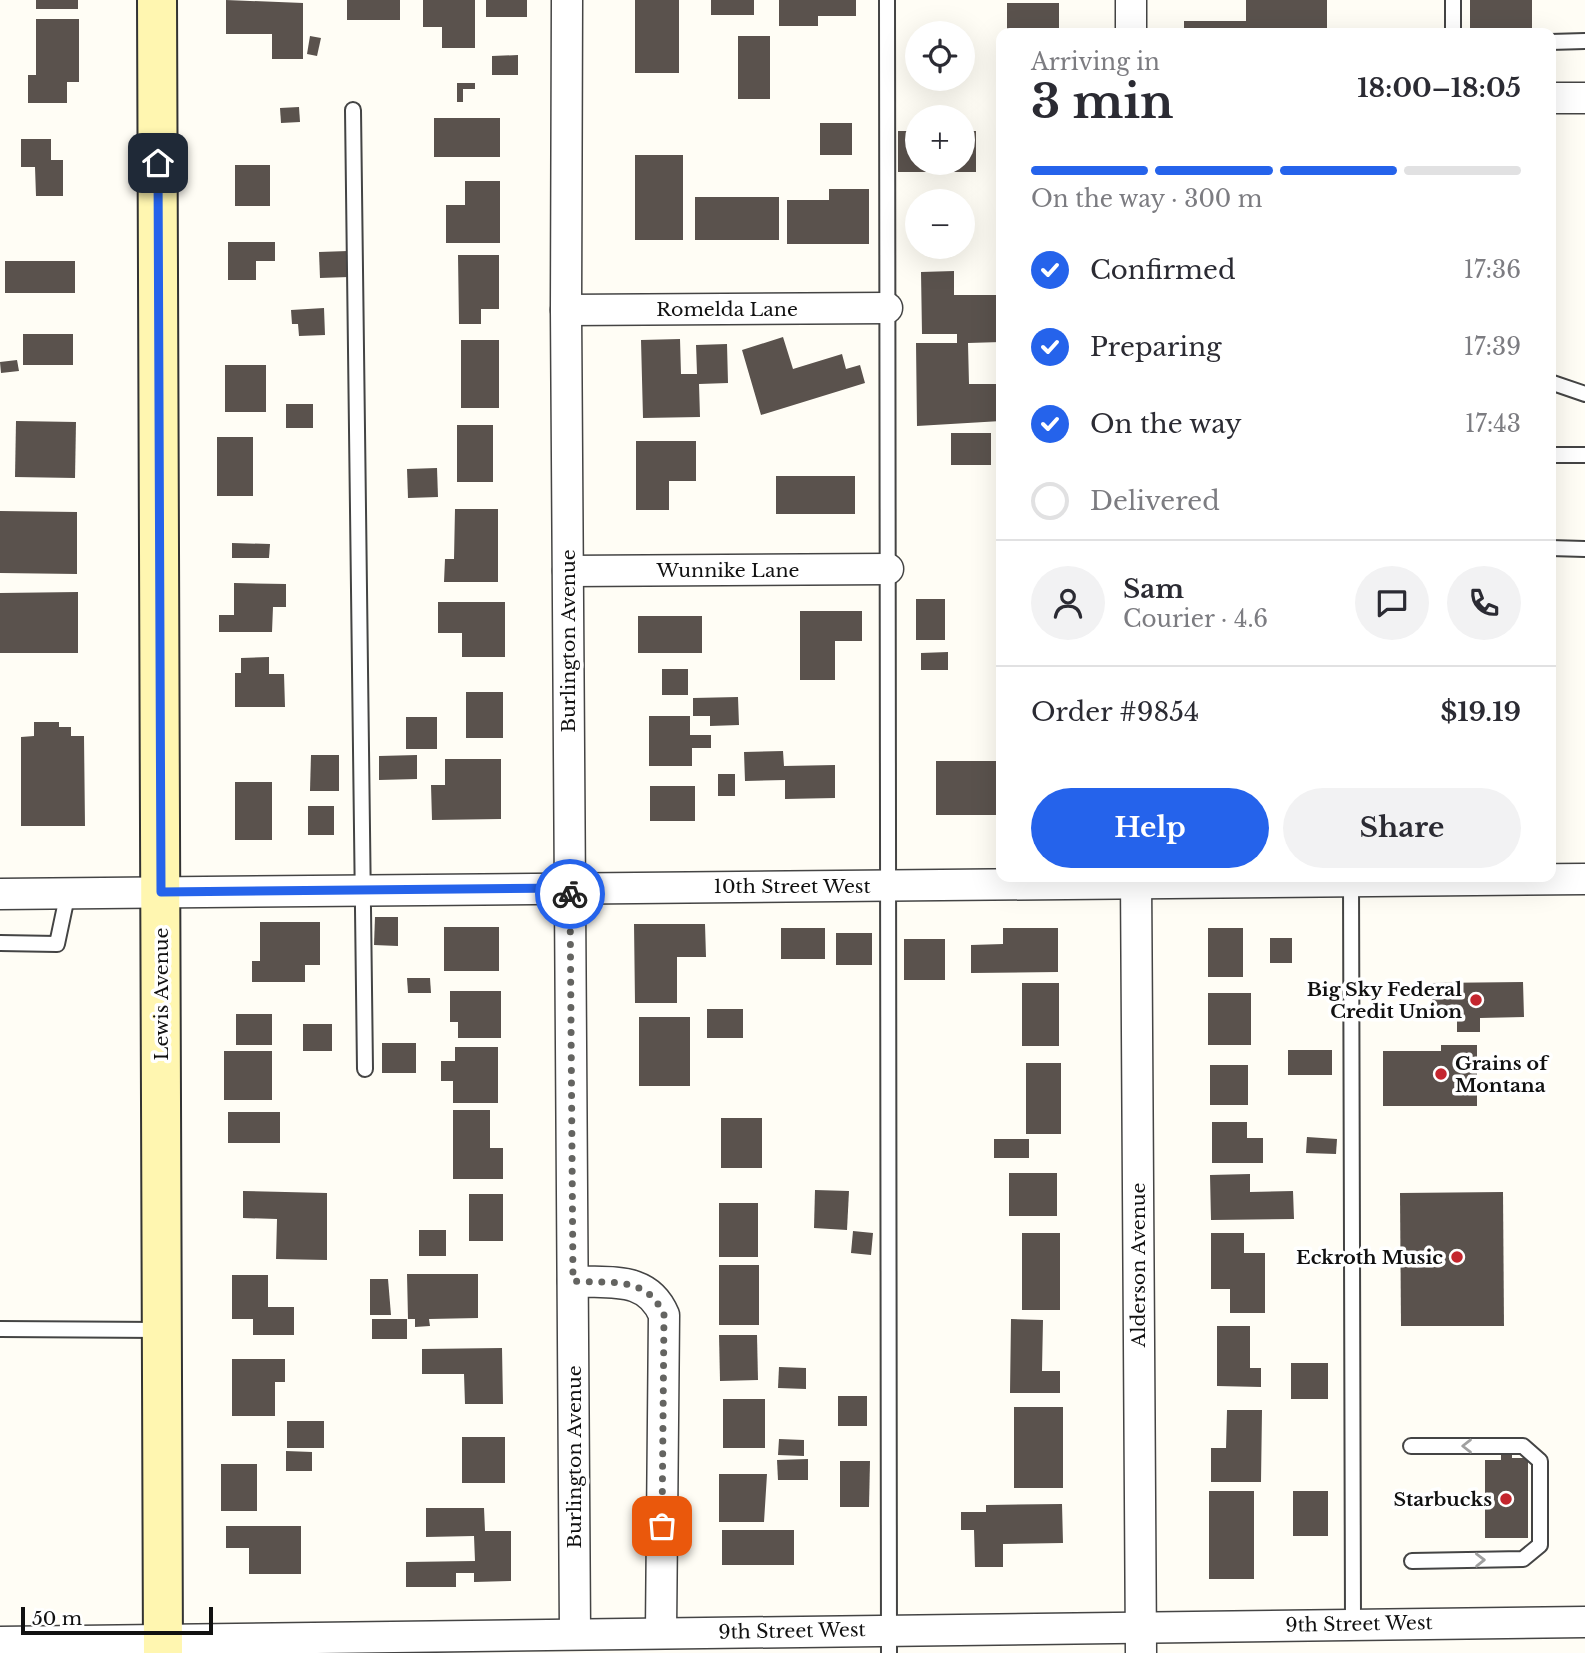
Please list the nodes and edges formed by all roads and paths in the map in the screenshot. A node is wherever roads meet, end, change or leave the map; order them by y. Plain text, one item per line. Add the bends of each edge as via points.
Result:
1 (158, 0) edge
2 (567, 0) edge
3 (887, 0) edge
4 (1131, 0) edge
5 (1453, 0) edge
6 (1131, 28) edge
7 (1453, 28) edge
8 (1585, 41) edge
9 (1556, 42) edge
10 (1585, 97) edge
11 (1556, 98) edge
12 (353, 110) dead end
13 (887, 308) junction
14 (566, 310) junction
15 (1556, 384) edge
16 (1585, 394) edge
17 (1585, 454) edge
18 (1556, 455) edge
19 (1556, 548) edge
20 (1585, 549) edge
21 (888, 569) junction
22 (568, 570) junction
23 (1556, 879) edge
24 (1585, 879) edge
25 (1053, 882) edge
26 (1136, 882) edge
27 (1351, 882) edge
28 (888, 886) junction
29 (570, 888) junction
30 (363, 890) junction
31 (68, 892) junction
32 (161, 892) junction
33 (0, 894) edge
34 (0, 943) edge
35 (365, 1069) dead end
36 (573, 1281) junction
37 (0, 1329) edge
38 (162, 1330) junction
39 (1411, 1446) dead end
40 (1412, 1561) dead end
41 (1585, 1622) edge
42 (1353, 1625) junction
43 (575, 1632) junction
44 (660, 1632) junction
45 (1141, 1640) edge
46 (0, 1642) edge
47 (889, 1642) edge
48 (719, 1643) edge
49 (163, 1646) edge

1 - 32 street, Lewis Avenue
2 - 14 street, Burlington Avenue
3 - 13 lane
4 - 6 street
5 - 7 lane
8 - 9 lane
10 - 11 street
12 - 30 lane
13 - 14 street, Romelda Lane
13 - 21 lane
14 - 22 street, Burlington Avenue
15 - 16 lane
17 - 18 lane
19 - 20 lane
21 - 22 street, Wunnike Lane
21 - 28 lane
22 - 29 street, Burlington Avenue
23 - 24 street, 10th Street West
25 - 28 street, 10th Street West
26 - 45 street, Alderson Avenue
27 - 42 lane
28 - 29 street, 10th Street West
28 - 47 lane
29 - 30 street, 10th Street West
29 - 36 street, Burlington Avenue
30 - 32 street, 10th Street West
30 - 35 lane
31 - 32 street, 10th Street West
31 - 33 street, 10th Street West
31 - 34 lane via 57,944
32 - 38 street, Lewis Avenue
36 - 43 street, Burlington Avenue
36 - 44 street via 638,1286 656,1297 664,1315
37 - 38 lane
38 - 49 street, Lewis Avenue
40 -> 39 lane via 1523,1559 1539,1545 1539,1461 1523,1446
41 - 42 street, 9th Street West
42 - 45 street, 9th Street West
43 - 44 street, 9th Street West
43 - 49 street, 9th Street West
44 - 48 street, 9th Street West
45 - 47 street, 9th Street West
46 - 49 street, 9th Street West
47 - 48 street, 9th Street West

